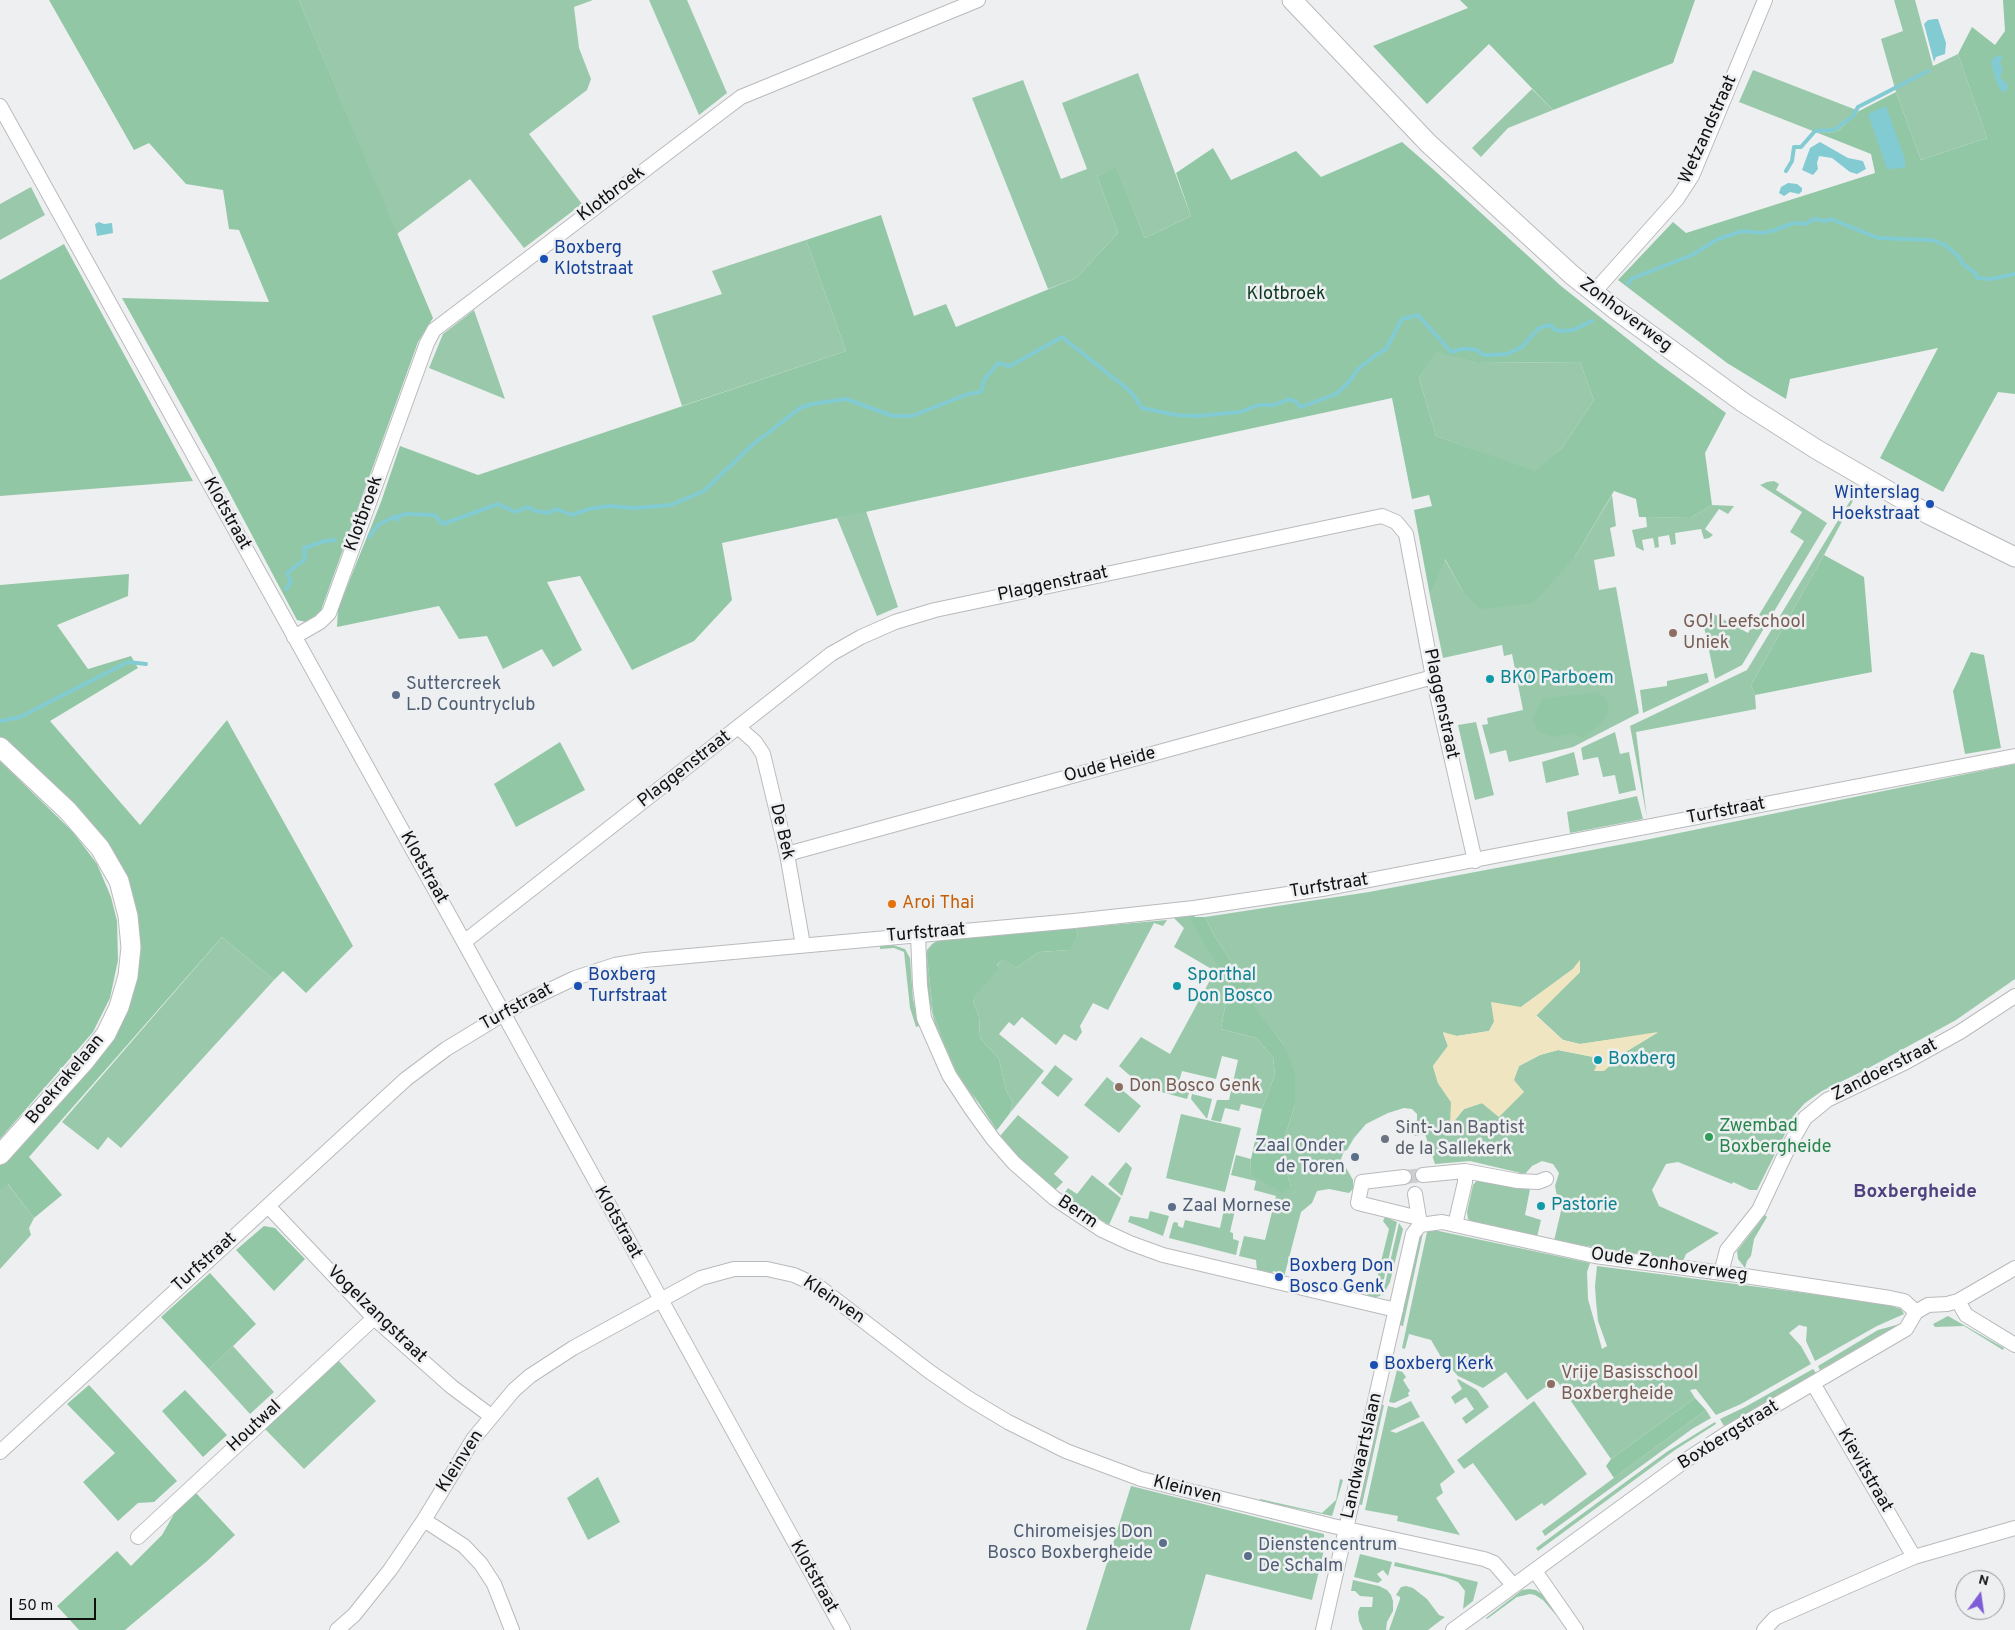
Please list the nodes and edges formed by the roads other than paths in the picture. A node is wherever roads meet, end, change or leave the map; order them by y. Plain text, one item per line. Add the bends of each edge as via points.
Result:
1 (978, 0) edge
2 (1292, 0) edge
3 (1765, 0) edge
4 (0, 106) edge
5 (1594, 292) junction
6 (2015, 557) edge
7 (294, 637) junction
8 (1433, 677) junction
9 (739, 728) junction
10 (0, 747) edge
11 (2015, 756) edge
12 (786, 854) junction
13 (1475, 861) junction
14 (918, 934) junction
15 (464, 942) junction
16 (803, 945) junction
17 (2015, 996) edge
18 (503, 1015) junction
19 (0, 1156) edge
20 (1465, 1171) junction
21 (1423, 1175) tunnel mouth
22 (1404, 1177) tunnel mouth
23 (1546, 1179) dead end
24 (1415, 1194) dead end
25 (268, 1206) junction
26 (1420, 1221) junction
27 (1455, 1225) junction
28 (2015, 1268) edge
29 (1721, 1273) junction
30 (660, 1300) junction
31 (1958, 1300) junction
32 (1396, 1310) junction
33 (1916, 1312) junction
34 (374, 1318) junction
35 (2015, 1345) edge
36 (1814, 1385) junction
37 (491, 1416) junction
38 (0, 1452) edge
39 (424, 1520) junction
40 (2015, 1528) edge
41 (1347, 1529) junction
42 (138, 1537) dead end
43 (1914, 1557) junction
44 (1535, 1570) junction
45 (1512, 1585) junction
46 (337, 1630) edge
47 (512, 1630) edge
48 (843, 1630) edge
49 (1323, 1630) edge
50 (1454, 1630) edge
51 (1576, 1630) edge
52 (1764, 1630) edge

1 - 7 street, Klotbroek via 741,97 434,330 329,613
2 - 5 street, Zonhoverweg via 1428,143
3 - 5 street, Wetzandstraat via 1692,176 1677,199
4 - 7 street, Klotstraat
5 - 6 street, Zonhoverweg via 1744,403 1816,449 1928,514
7 - 15 street, Klotstraat
8 - 9 street, Plaggenstraat via 1406,534 1396,522 1382,516 935,610 894,622 831,654
8 - 12 street, Oude Heide
8 - 13 street, Plaggenstraat
9 - 12 street, De Bek via 763,754
9 - 15 street, Plaggenstraat
10 - 19 street, Boekrakelaan via 68,811 100,848 119,881 128,916 131,947 126,984 106,1034
11 - 13 street, Turfstraat
12 - 16 street, De Bek
13 - 14 street, Turfstraat via 1194,908
14 - 16 street, Turfstraat
14 - 32 street, Berm via 924,1018 949,1075 993,1139 1014,1163 1054,1198 1102,1230 1163,1256
15 - 18 street, Klotstraat
16 - 18 street, Turfstraat via 615,965 545,991
17 - 29 street, Zandoerstraat via 1960,1032 1827,1100 1805,1118 1759,1210 1727,1250
18 - 25 street, Turfstraat via 446,1049 406,1079
18 - 30 street, Klotstraat
20 - 21 street
20 - 23 street via 1518,1181
20 - 27 street
22 - 26 street, Oude Zonhoverweg via 1362,1182 1358,1203
24 - 26 street
25 - 34 street, Vogelzangstraat
25 - 38 street, Turfstraat
26 - 27 street, Oude Zonhoverweg
26 - 32 street, Landwaartslaan
27 - 29 street, Oude Zonhoverweg via 1570,1252
28 - 31 street
29 - 33 street, Oude Zonhoverweg via 1890,1298 1904,1301
30 - 37 street, Kleinven via 530,1376
30 - 41 street, Kleinven via 701,1278 734,1269 767,1269 794,1275 818,1286 968,1398 1066,1452 1141,1479
30 - 48 street, Klotstraat
31 - 33 street via 1928,1305
31 - 35 street via 1966,1316
32 - 41 street, Landwaartslaan
33 - 36 street, Boxbergstraat via 1906,1329
34 - 37 street, Vogelzangstraat via 452,1387
34 - 42 street, Houtwal
36 - 43 street, Kievitstraat
36 - 44 street, Boxbergstraat via 1686,1460
37 - 39 street, Kleinven
39 - 46 street, Kleinven via 390,1570 354,1615
39 - 47 street via 464,1546 481,1564 494,1584
40 - 43 street
41 - 45 street, Kleinven via 1484,1559 1494,1563
41 - 49 street, Landwaartslaan
43 - 52 street via 1775,1618
44 - 45 street, Boxbergstraat
44 - 51 street
45 - 50 street, Boxbergstraat

